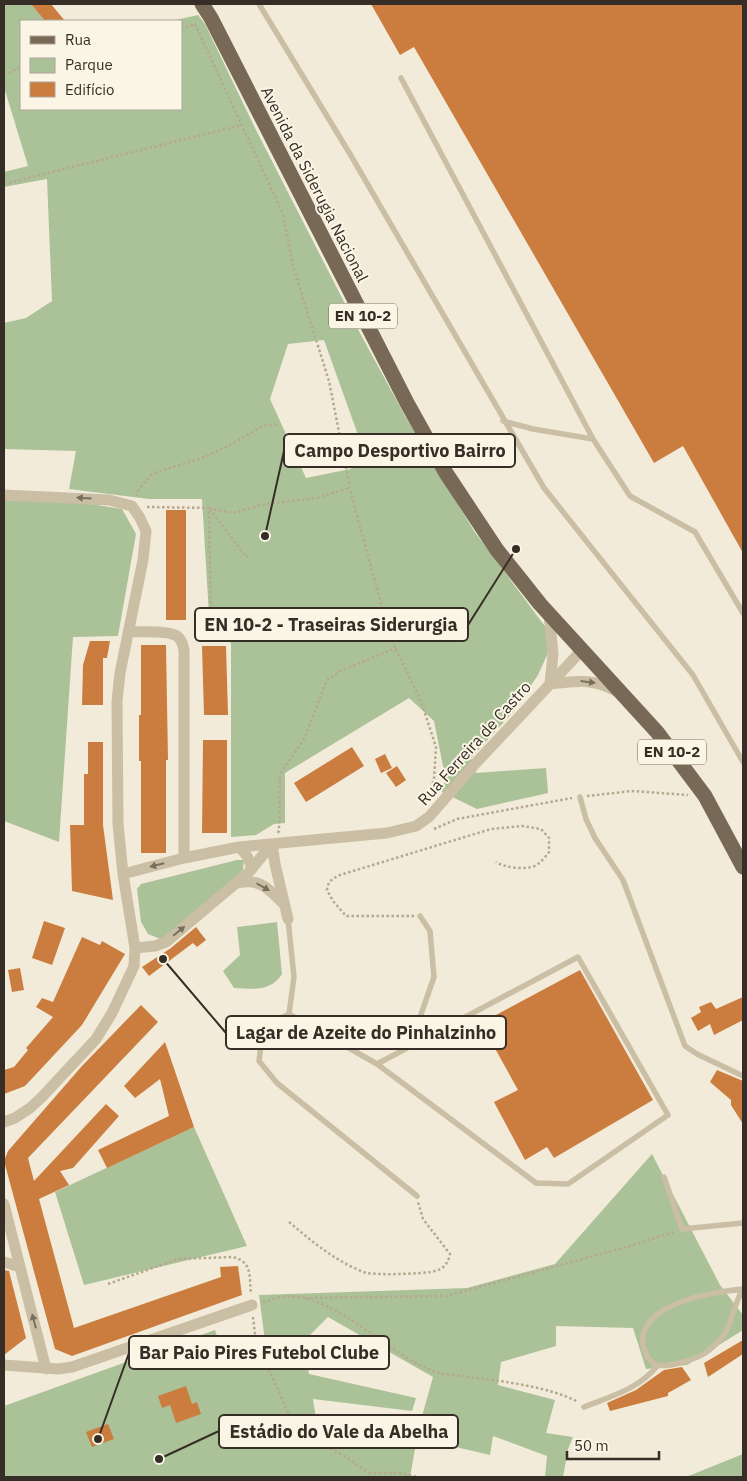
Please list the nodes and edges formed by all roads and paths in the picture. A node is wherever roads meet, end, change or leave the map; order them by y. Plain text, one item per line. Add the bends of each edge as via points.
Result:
1 (202, 4) edge
2 (259, 4) edge
3 (182, 29) edge
4 (20, 67) edge
5 (4, 75) edge
6 (401, 78) dead end
7 (242, 125) junction
8 (4, 184) edge
9 (503, 421) junction
10 (278, 424) dead end
11 (593, 439) junction
12 (350, 488) junction
13 (4, 495) edge
14 (134, 502) junction
15 (209, 508) junction
16 (250, 556) dead end
17 (743, 612) edge
18 (549, 613) junction
19 (194, 622) dead end
20 (128, 632) junction
21 (396, 648) junction
22 (582, 650) junction
23 (550, 684) junction
24 (623, 695) junction
25 (743, 762) edge
26 (705, 796) junction
27 (580, 797) junction
28 (428, 800) dead end
29 (434, 829) dead end
30 (272, 844) junction
31 (239, 847) junction
32 (184, 858) junction
33 (496, 862) dead end
34 (743, 867) edge
35 (252, 869) junction
36 (123, 874) junction
37 (237, 883) junction
38 (284, 905) junction
39 (420, 916) joint
40 (288, 919) joint
41 (135, 948) junction
42 (290, 1014) junction
43 (410, 1046) junction
44 (377, 1064) junction
45 (743, 1076) edge
46 (4, 1122) edge
47 (664, 1176) dead end
48 (417, 1196) joint
49 (4, 1204) edge
50 (289, 1222) dead end
51 (743, 1223) edge
52 (682, 1229) junction
53 (4, 1262) edge
54 (20, 1266) junction
55 (108, 1284) dead end
56 (743, 1289) edge
57 (305, 1298) junction
58 (252, 1305) junction
59 (4, 1364) edge
60 (658, 1365) junction
61 (46, 1369) junction
62 (584, 1407) joint
63 (369, 1472) junction
64 (371, 1477) edge
65 (417, 1477) edge

1 - 18 main road, Avenida da Siderugia Nacional / EN 10-2 via 402,394 446,473 497,550
2 - 9 lane via 350,154
3 - 7 path via 196,24
4 - 5 path
6 - 11 lane
7 - 8 path
7 - 12 path via 283,214 293,266 329,381
9 - 11 lane
9 - 25 lane via 544,488 693,674
10 - 14 path via 263,426 207,456 152,474 139,489
11 - 17 lane via 630,496 695,532
12 - 15 path via 316,498 264,504 233,513
12 - 21 path
14 -> 13 street
14 - 15 path
14 - 20 street via 146,531 146,546
15 - 16 path via 246,557
15 - 19 path via 210,622
18 - 22 main road, Avenida da Siderugia Nacional / EN 10-2
18 - 23 street, Rua Ferreira de Castro via 553,654
20 - 32 street via 176,636 184,650
20 - 36 street via 118,702 118,824
21 - 28 path via 422,701 436,747 434,779
21 - 30 path via 342,670 327,680 304,739 280,774 279,830
22 - 23 street, Rua Ferreira de Castro
22 - 24 main road, Avenida da Siderugia Nacional / EN 10-2
23 -> 24 street via 582,680 608,686
23 - 30 street, Rua Ferreira de Castro via 430,817 416,826 387,833
24 - 26 main road, Avenida da Siderugia Nacional / EN 10-2 via 657,732
26 - 27 path via 632,791
26 - 34 main road, Avenida da Siderugia Nacional / EN 10-2
27 - 29 path via 457,819
27 - 45 lane via 595,838 623,880 685,1046
30 - 31 street, Rua Ferreira de Castro
30 - 35 street
30 - 38 street
31 - 32 street, Rua Ferreira de Castro
31 - 35 street via 250,859
32 -> 36 street, Rua Ferreira de Castro
33 - 39 path via 519,868 537,865 549,852 549,838 541,829 522,826 491,829 340,875 328,884 327,890 333,901 346,916
35 - 37 street
36 - 41 street
37 -> 38 street via 259,883
41 -> 37 street via 166,942
38 - 40 street
39 - 43 lane via 430,931 434,978
40 - 42 lane via 294,977
41 - 46 street via 134,966 126,986 96,1038 30,1108
42 - 44 lane
42 - 48 lane via 263,1028 259,1061 277,1083
43 - 44 lane
43 - 44 lane via 578,957 668,1115 568,1184 536,1183
47 - 52 lane
48 - 50 path via 423,1219 450,1254 442,1269 407,1274 365,1272 319,1247
49 - 54 street
51 - 52 lane
52 - 57 path via 446,1296
53 - 54 street
61 -> 54 street
55 - 58 path via 178,1259 233,1257 246,1263
56 - 60 lane via 723,1336 707,1352 669,1365
56 - 60 lane via 692,1299 663,1310 649,1321 643,1335 643,1346 652,1362
57 - 58 path via 282,1297
57 - 62 path via 330,1307 409,1358 437,1372 564,1395
58 - 61 street via 72,1367
58 - 63 path via 255,1334 295,1428
59 - 61 street
60 - 62 lane via 639,1384
63 - 64 path
63 - 65 path

